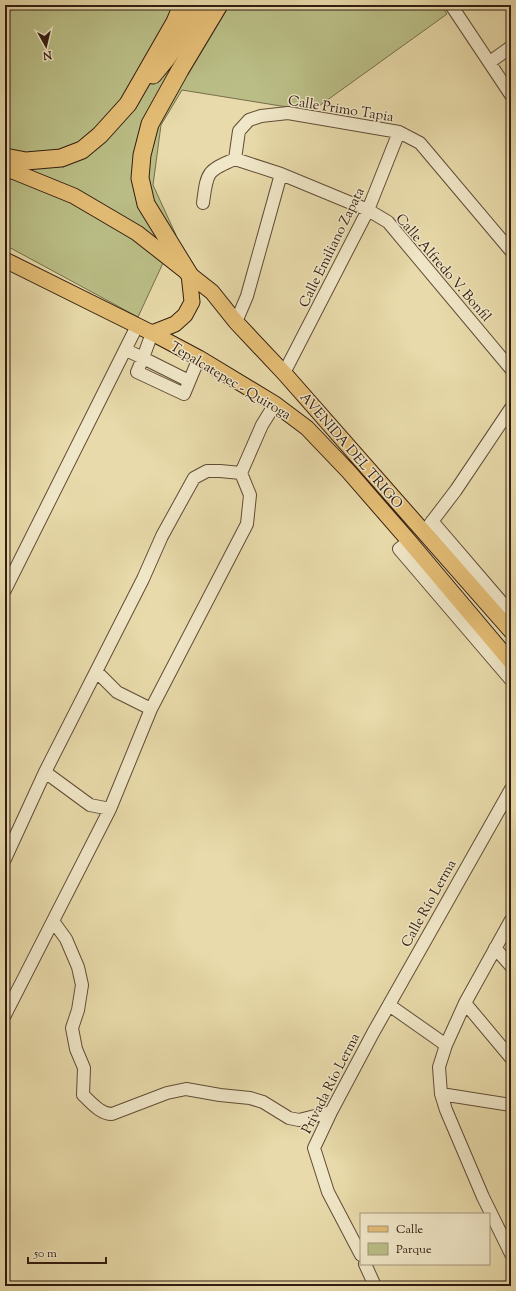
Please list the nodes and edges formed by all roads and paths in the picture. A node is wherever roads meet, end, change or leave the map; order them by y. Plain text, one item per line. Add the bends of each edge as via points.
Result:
1 (182, 5) edge
2 (202, 5) edge
3 (219, 5) edge
4 (232, 5) edge
5 (451, 5) edge
6 (511, 47) edge
7 (490, 62) junction
8 (180, 70) junction
9 (511, 95) edge
10 (128, 104) junction
11 (399, 132) junction
12 (5, 157) edge
13 (235, 159) junction
14 (5, 170) edge
15 (281, 174) junction
16 (203, 203) dead end
17 (368, 210) junction
18 (511, 251) edge
19 (5, 260) edge
20 (189, 274) junction
21 (236, 322) junction
22 (137, 326) junction
23 (152, 333) junction
24 (126, 350) junction
25 (143, 358) junction
26 (199, 358) junction
27 (119, 363) junction
28 (162, 368) junction
29 (511, 369) edge
30 (137, 372) junction
31 (284, 373) junction
32 (156, 381) junction
33 (189, 381) junction
34 (275, 404) junction
35 (511, 408) edge
36 (321, 415) junction
37 (307, 428) junction
38 (241, 473) junction
39 (428, 526) junction
40 (409, 541) junction
41 (5, 590) edge
42 (511, 613) edge
43 (511, 631) edge
44 (511, 662) edge
45 (97, 672) junction
46 (511, 680) edge
47 (151, 709) junction
48 (45, 772) junction
49 (511, 789) edge
50 (110, 810) junction
51 (5, 859) edge
52 (511, 920) edge
53 (53, 921) junction
54 (495, 948) junction
55 (511, 966) edge
56 (465, 1003) junction
57 (388, 1005) junction
58 (5, 1016) edge
59 (373, 1033) joint
60 (446, 1045) junction
61 (510, 1055) edge
62 (441, 1094) junction
63 (511, 1105) edge
64 (331, 1112) junction
65 (508, 1238) edge
66 (360, 1253) edge
67 (511, 1254) edge
68 (365, 1265) edge
69 (375, 1286) edge

1 - 10 highway
2 - 10 highway via 167,58
3 - 8 highway
4 - 8 highway
5 - 7 street
6 - 7 street
7 - 9 street
8 - 20 highway via 150,124 142,155 140,178 146,204
10 - 12 highway via 100,135 82,150 60,158 26,161
11 - 13 street, Calle Primo Tapia via 288,113 261,116 249,120 239,131
11 - 17 street, Calle Emiliano Zapata
11 - 18 street, Calle Primo Tapia via 420,142
13 - 15 street, Calle Alfredo V. Bonfil
13 - 16 street via 208,175
14 - 20 main road, AVENIDA DEL TRIGO via 74,196 137,233
15 - 17 street, Calle Alfredo V. Bonfil
15 - 21 street via 247,296
17 - 29 street, Calle Alfredo V. Bonfil via 388,222
17 - 31 street, Calle Emiliano Zapata
19 - 22 main road, Tepalcatepec - Quiroga
20 - 21 main road, AVENIDA DEL TRIGO via 212,292
20 - 23 main road via 192,302 185,315 175,324
21 - 31 main road, AVENIDA DEL TRIGO
22 - 23 main road, Tepalcatepec - Quiroga
22 - 24 street
23 - 25 street
23 - 26 main road, Tepalcatepec - Quiroga
24 - 25 street
24 - 27 street
25 - 28 street
25 - 30 street
26 - 33 street
26 - 34 main road, Tepalcatepec - Quiroga
27 - 30 street
27 - 41 street
28 - 32 street
28 - 33 street
30 - 32 street
31 - 36 main road, AVENIDA DEL TRIGO
32 - 33 street via 184,394
34 - 37 main road, Tepalcatepec - Quiroga
34 - 38 street via 262,425
35 - 39 street via 456,490
36 - 37 main road
36 - 39 main road, AVENIDA DEL TRIGO
37 - 40 main road, Tepalcatepec - Quiroga
38 - 45 street via 207,471 194,478 162,536
38 - 47 street via 250,495 247,524
39 - 42 street
39 - 43 main road, AVENIDA DEL TRIGO
40 - 44 main road, Tepalcatepec - Quiroga
40 - 46 street via 399,549
45 - 47 street via 117,692
45 - 48 street
47 - 50 street
48 - 50 street via 90,805
48 - 51 street
49 - 57 street, Calle Río Lerma
50 - 53 street
52 - 54 street
53 - 58 street
53 - 64 street via 66,939 78,967 82,985 72,1028 76,1049 84,1068 83,1095 102,1112 112,1114 186,1089 250,1098 263,1102 289,1118 299,1120
54 - 55 street
54 - 56 street
56 - 60 street
56 - 61 street
57 - 59 street, Calle Río Lerma
57 - 60 street
59 - 64 street, Privada Río Lerma
60 - 62 street via 439,1068
62 - 63 street
62 - 65 street via 483,1197
64 - 66 street, Privada Río Lerma via 314,1148 328,1192
65 - 67 street
68 - 69 street

